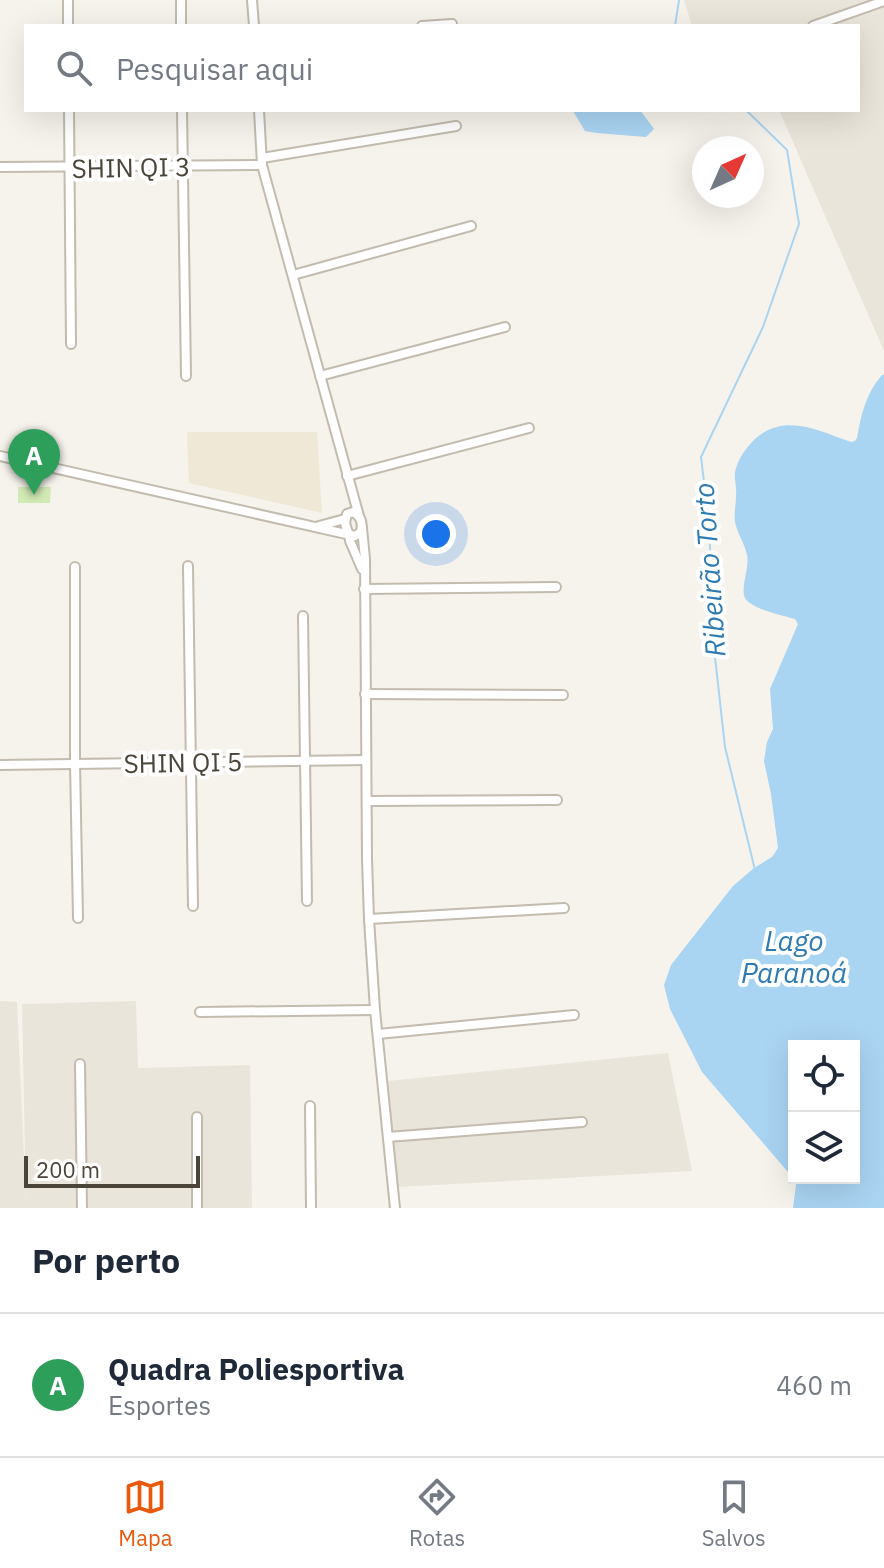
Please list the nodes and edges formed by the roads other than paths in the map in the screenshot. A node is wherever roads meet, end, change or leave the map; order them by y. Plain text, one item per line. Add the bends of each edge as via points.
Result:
1 (68, 0) edge
2 (181, 0) edge
3 (252, 0) edge
4 (884, 1) edge
5 (68, 24) edge
6 (181, 24) edge
7 (254, 24) edge
8 (819, 24) edge
9 (69, 112) edge
10 (182, 112) edge
11 (259, 112) edge
12 (456, 126) dead end
13 (262, 161) junction
14 (182, 165) junction
15 (0, 167) edge
16 (69, 168) junction
17 (471, 226) dead end
18 (293, 275) junction
19 (505, 327) dead end
20 (71, 344) dead end
21 (186, 376) dead end
22 (320, 376) junction
23 (529, 428) dead end
24 (0, 456) edge
25 (348, 480) junction
26 (351, 515) junction
27 (318, 527) junction
28 (362, 528) junction
29 (349, 533) junction
30 (188, 566) dead end
31 (75, 567) dead end
32 (364, 573) junction
33 (556, 587) dead end
34 (364, 589) junction
35 (303, 616) dead end
36 (365, 694) junction
37 (563, 695) dead end
38 (366, 760) junction
39 (305, 761) junction
40 (191, 762) junction
41 (75, 763) junction
42 (0, 765) edge
43 (557, 800) dead end
44 (367, 801) junction
45 (307, 901) dead end
46 (193, 906) dead end
47 (564, 908) dead end
48 (78, 918) dead end
49 (369, 919) junction
50 (375, 1010) junction
51 (200, 1012) dead end
52 (574, 1015) dead end
53 (378, 1034) junction
54 (80, 1064) dead end
55 (310, 1106) dead end
56 (197, 1117) dead end
57 (582, 1122) dead end
58 (388, 1137) junction
59 (82, 1208) edge
60 (197, 1208) edge
61 (311, 1208) edge
62 (395, 1208) edge

1 - 5 street
2 - 6 street
3 - 7 street
4 - 8 street
9 - 16 street
10 - 14 street
11 - 13 street
12 - 13 street, SHIN QI 3
13 - 14 street, SHIN QI 3
13 - 18 street
14 - 16 street, SHIN QI 3
14 - 21 street
15 - 16 street, SHIN QI 3
16 - 20 street
17 - 18 street
18 - 22 street
19 - 22 street
22 - 25 street
23 - 25 street
24 - 27 street
25 - 26 street
26 - 27 street
26 - 28 street
26 - 29 street
27 - 29 street
28 - 29 street via 358,534
28 - 32 street
29 - 32 street
30 - 40 street
31 - 41 street
32 - 34 street
33 - 34 street
34 - 36 street
35 - 39 street
36 - 37 street
36 - 38 street
38 - 39 street, SHIN QI 5
38 - 44 street
39 - 40 street, SHIN QI 5
39 - 45 street
40 - 41 street, SHIN QI 5
40 - 46 street
41 - 42 street, SHIN QI 5
41 - 48 street
43 - 44 street
44 - 49 street
47 - 49 street
49 - 50 street
50 - 51 street
50 - 53 street
52 - 53 street
53 - 58 street
54 - 59 street
55 - 61 street
56 - 60 street
57 - 58 street
58 - 62 street

